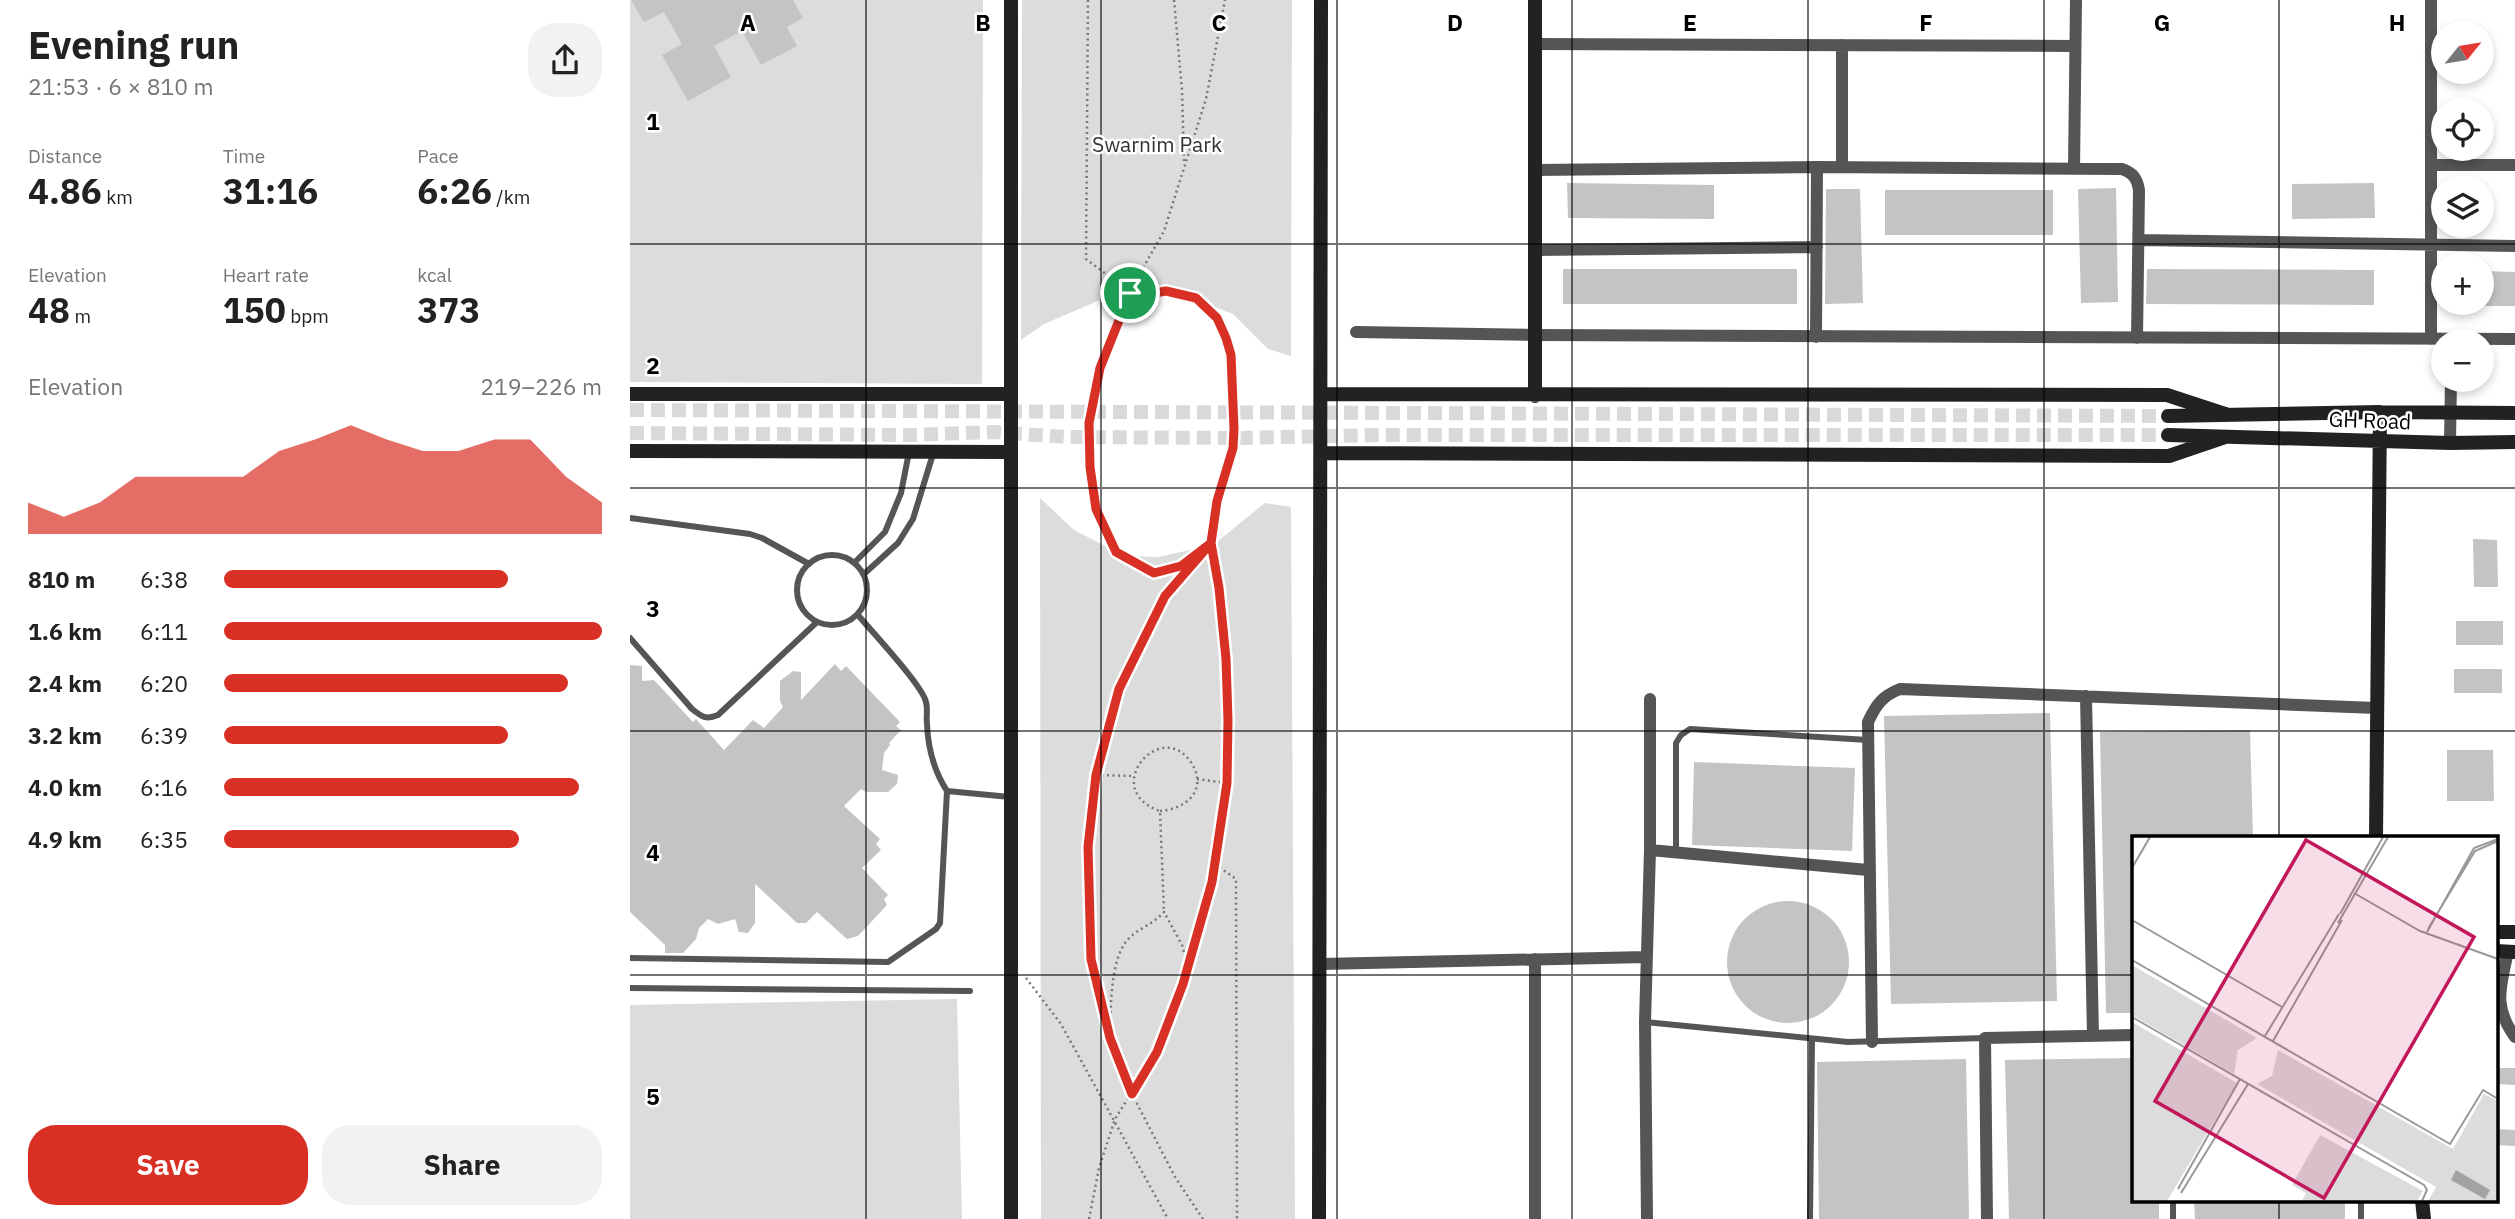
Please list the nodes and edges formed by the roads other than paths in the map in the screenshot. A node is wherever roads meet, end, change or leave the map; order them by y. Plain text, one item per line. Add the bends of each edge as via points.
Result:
1 (1011, 0) edge
2 (1321, 0) edge
3 (1535, 0) edge
4 (2076, 0) edge
5 (2431, 0) edge
6 (1535, 44) junction
7 (1842, 45) junction
8 (2076, 46) junction
9 (2431, 165) junction
10 (2515, 165) edge
11 (1817, 167) junction
12 (1842, 167) junction
13 (2074, 169) junction
14 (1535, 170) junction
15 (2140, 240) junction
16 (2431, 246) junction
17 (2515, 246) edge
18 (1817, 247) junction
19 (1535, 250) junction
20 (2431, 329) edge
21 (1356, 332) dead end
22 (1535, 335) junction
23 (1816, 337) junction
24 (2137, 338) junction
25 (2431, 339) edge
26 (2494, 339) edge
27 (2515, 339) edge
28 (2451, 392) edge
29 (630, 394) edge
30 (1010, 394) junction
31 (1321, 394) junction
32 (1535, 396) junction
33 (2380, 412) junction
34 (2515, 413) edge
35 (2451, 414) junction
36 (2228, 415) junction
37 (2168, 416) tunnel mouth
38 (2168, 435) tunnel mouth
39 (2225, 437) junction
40 (2380, 441) junction
41 (2515, 442) edge
42 (2450, 443) junction
43 (630, 451) edge
44 (909, 452) junction
45 (933, 452) junction
46 (1010, 452) junction
47 (1321, 453) junction
48 (630, 518) edge
49 (855, 562) junction
50 (809, 564) junction
51 (864, 574) junction
52 (858, 615) junction
53 (817, 622) junction
54 (630, 638) edge
55 (2086, 696) junction
56 (1650, 699) dead end
57 (2375, 708) junction
58 (1868, 740) junction
59 (947, 791) junction
60 (1011, 797) junction
61 (2376, 836) edge
62 (1650, 850) junction
63 (1676, 853) junction
64 (1868, 870) junction
65 (2506, 951) edge
66 (1646, 957) junction
67 (630, 958) edge
68 (1535, 959) junction
69 (1321, 964) junction
70 (630, 988) edge
71 (970, 990) dead end
72 (1645, 1022) junction
73 (2132, 1035) edge
74 (2093, 1036) junction
75 (2515, 1037) edge
76 (1985, 1038) junction
77 (1812, 1040) junction
78 (1871, 1042) junction
79 (1012, 1219) edge
80 (1319, 1219) edge
81 (1535, 1219) edge
82 (1647, 1219) edge
83 (1810, 1219) edge
84 (1987, 1219) edge

1 - 30 street
2 - 31 street
3 - 6 street
4 - 8 street
5 - 9 street
6 - 7 street
6 - 14 street
7 - 8 street
7 - 12 street
8 - 13 street
9 - 10 street
9 - 16 street
11 - 12 street
11 - 14 street
11 - 18 street
12 - 13 street
13 - 15 street via 2131,172 2139,190
14 - 19 street
15 - 16 street
15 - 24 street
16 - 17 street
16 - 20 street
18 - 19 street
18 - 23 street
19 - 22 street
21 - 22 street
22 - 23 street
22 - 32 street
23 - 24 street
24 - 25 street
26 - 27 street
28 - 35 street
29 - 30 street
30 - 46 street
31 - 32 street
31 - 47 street
32 - 36 street via 2167,395
33 - 35 street, GH Road
33 - 36 street, GH Road
33 - 40 street
34 - 35 street, GH Road
35 - 42 street
36 - 37 street, GH Road
38 - 39 street, GH Road
39 - 40 street, GH Road
39 - 47 street via 2169,456
40 - 42 street, GH Road
40 - 57 street
41 - 42 street, GH Road
43 - 44 street
44 - 45 street
44 - 49 lane via 901,493 884,532
45 - 46 street
45 - 51 lane via 913,519 898,543
46 - 60 street
47 - 69 street
48 - 50 lane via 750,534
49 - 50 lane via 841,555 826,555
49 - 51 lane
50 - 53 lane via 797,585 798,600
51 - 52 lane via 866,603
52 - 53 lane via 846,624
52 - 59 lane via 926,702 931,756
53 - 54 lane via 709,719 692,709
55 - 57 street
55 - 58 street via 1900,689 1876,704 1868,722
55 - 74 street
56 - 62 street
57 - 61 street
58 - 63 lane via 1690,729 1676,743
58 - 64 street
59 - 60 lane
59 - 67 lane via 940,923 888,962
60 - 79 street
62 - 63 street
62 - 66 street
63 - 64 street
64 - 78 street
65 - 75 street via 2499,995 2501,1014
66 - 68 street
66 - 72 street
68 - 69 street
68 - 81 street
69 - 80 street
70 - 71 lane
72 - 77 lane
72 - 82 street
73 - 74 street
74 - 76 street
76 - 78 lane
76 - 84 street
77 - 78 lane
77 - 83 lane

